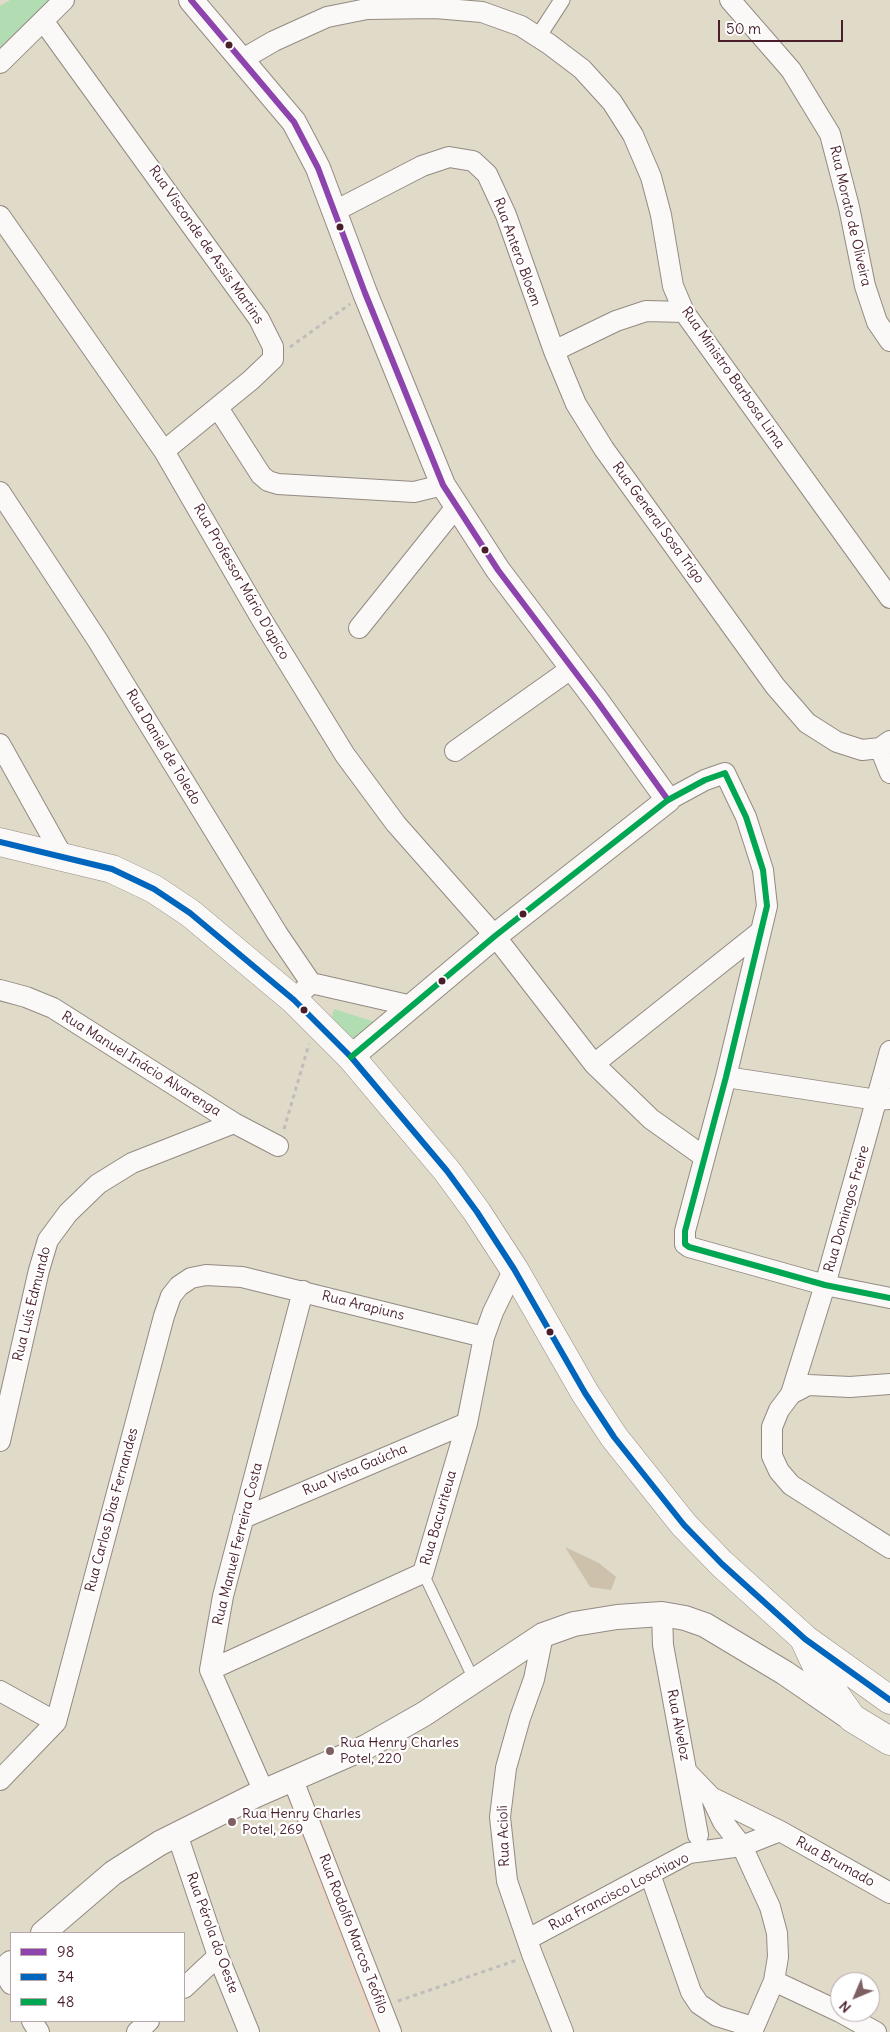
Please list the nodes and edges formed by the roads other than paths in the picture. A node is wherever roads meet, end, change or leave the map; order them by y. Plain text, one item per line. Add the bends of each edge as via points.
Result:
1 (64, 0) edge
2 (191, 0) edge
3 (562, 0) edge
4 (730, 0) edge
5 (343, 7) edge
6 (44, 22) junction
7 (538, 36) junction
8 (241, 60) junction
9 (0, 63) edge
10 (333, 212) junction
11 (0, 216) edge
12 (684, 312) junction
13 (890, 341) edge
14 (554, 351) junction
15 (218, 408) junction
16 (164, 451) junction
17 (442, 485) junction
18 (0, 492) edge
19 (456, 507) junction
20 (890, 598) edge
21 (359, 628) dead end
22 (572, 668) junction
23 (0, 744) edge
24 (885, 745) edge
25 (455, 751) dead end
26 (890, 773) edge
27 (668, 800) junction
28 (0, 842) edge
29 (63, 857) junction
30 (761, 931) junction
31 (495, 936) junction
32 (0, 990) edge
33 (303, 992) junction
34 (412, 1006) junction
35 (890, 1051) edge
36 (351, 1057) junction
37 (594, 1064) junction
38 (726, 1076) junction
39 (884, 1100) edge
40 (234, 1123) junction
41 (278, 1146) road end
42 (703, 1156) junction
43 (514, 1269) junction
44 (242, 1277) joint
45 (825, 1285) junction
46 (303, 1291) junction
47 (890, 1298) edge
48 (484, 1337) junction
49 (890, 1384) edge
50 (790, 1394) junction
51 (467, 1422) junction
52 (0, 1442) edge
53 (243, 1518) junction
54 (890, 1548) edge
55 (423, 1574) junction
56 (662, 1614) junction
57 (543, 1635) junction
58 (805, 1639) junction
59 (210, 1670) junction
60 (785, 1674) junction
61 (474, 1680) junction
62 (831, 1689) junction
63 (0, 1691) edge
64 (881, 1707) edge
65 (56, 1722) junction
66 (890, 1742) edge
67 (687, 1772) junction
68 (0, 1780) edge
69 (293, 1780) junction
70 (264, 1792) junction
71 (711, 1797) junction
72 (780, 1831) junction
73 (177, 1834) junction
74 (698, 1835) junction
75 (742, 1846) junction
76 (689, 1853) junction
77 (650, 1874) junction
78 (890, 1893) edge
79 (44, 1932) edge
80 (530, 1947) junction
81 (218, 1956) junction
82 (774, 1981) junction
83 (185, 1987) edge
84 (830, 2007) edge
85 (148, 2022) edge
86 (858, 2022) edge
87 (752, 2030) edge
88 (137, 2032) edge
89 (249, 2032) edge
90 (391, 2032) edge
91 (563, 2032) edge
92 (876, 2032) edge

1 - 6 street
2 - 8 street
3 - 7 street
4 - 13 street, Rua Morato de Oliveira via 791,70 830,134 865,286 878,322
5 - 7 street, Rua Ministro Barbosa Lima via 482,12
5 - 8 street, Rua Ministro Barbosa Lima
6 - 9 street
6 - 15 street, Rua Visconde de Assis Martins via 259,319 271,341 273,359
7 - 12 street, Rua Ministro Barbosa Lima via 582,68 612,102 633,135 651,177 674,286
8 - 10 street via 294,122 318,168
10 - 14 street, Rua Antero Bloem via 422,166 449,157 473,161 487,174 506,215
10 - 17 street
11 - 16 street, Rua Professor Mário D'apico
12 - 14 street via 646,311 616,320
12 - 20 street, Rua Ministro Barbosa Lima
14 - 24 street, Rua General Sosa Trigo via 576,404 604,449 775,686 807,723 837,742 862,750
15 - 16 street
15 - 17 street via 262,475 273,483 414,492
16 - 31 street, Rua Professor Mário D'apico via 262,620 345,754 396,824
17 - 19 street
18 - 33 street, Rua Daniel de Toledo via 98,641 272,924
19 - 21 street
19 - 22 street via 498,570
22 - 25 street
22 - 27 street
23 - 29 street
24 - 26 street
27 - 30 street via 705,780 726,773 746,817 763,870 767,906
27 - 31 street
28 - 29 main road
29 - 33 main road via 112,869 154,889
30 - 37 street
30 - 38 street
31 - 34 street
31 - 37 street, Rua Professor Mário D'apico
32 - 40 street, Rua Manuel Inácio Alvarenga via 52,1008
33 - 34 street
33 - 36 main road via 315,1022
34 - 36 street
35 - 39 street, Rua Domingos Freire
36 - 43 main road via 447,1170
37 - 42 street, Rua Professor Mário D'apico via 651,1119
38 - 39 street
38 - 42 street
39 - 45 street, Rua Domingos Freire
40 - 41 street, Rua Manuel Inácio Alvarenga
40 - 52 street, Rua Luís Edmundo via 132,1163 98,1184 68,1213 48,1240
42 - 45 street via 685,1231 685,1244
43 - 48 street, Rua Bacuriteua
43 - 58 main road via 585,1393 649,1483 722,1564
44 - 46 street, Rua Arapiuns
44 - 65 street, Rua Carlos Dias Fernandes via 206,1275 191,1278 171,1296
45 - 47 street
45 - 50 street, Rua Domingos Freire
46 - 48 street, Rua Arapiuns
46 - 53 street, Rua Manuel Ferreira Costa
48 - 51 street, Rua Bacuriteua
49 - 50 street via 850,1387 808,1384
50 - 54 street, Rua Domingos Freire via 772,1427 772,1456 779,1471 791,1485
51 - 53 street, Rua Vista Gaúcha
51 - 55 street, Rua Bacuriteua
53 - 59 street, Rua Manuel Ferreira Costa via 223,1596
55 - 59 street, Rua Bacuriteua
55 - 61 lane
56 - 57 street via 574,1624
56 - 60 street via 705,1625
56 - 67 street, Rua Alveloz via 663,1645
57 - 61 street
57 - 80 street, Rua Acioli via 534,1679 506,1768 500,1817 507,1881
58 - 62 main road
58 - 64 main road
59 - 70 street
60 - 62 street
60 - 64 street
61 - 69 street via 424,1714 374,1742
62 - 64 main road
63 - 65 street
64 - 66 main road
65 - 68 street, Rua Carlos Dias Fernandes
67 - 71 street, Rua Brumado
67 - 74 street, Rua Alveloz
69 - 70 street
69 - 90 street, Rua Rodolfo Marcos Teófilo
70 - 73 street
71 - 72 street, Rua Brumado
71 - 74 street
71 - 75 street via 723,1822
72 - 75 street, Rua Brumado
72 - 78 street, Rua Brumado
73 - 79 street via 113,1873
73 - 81 street, Rua Pérola do Oeste
74 - 76 street
75 - 76 street, Rua Francisco Loschiavo
75 - 82 street via 770,1907 777,1933 778,1958
76 - 77 street, Rua Francisco Loschiavo
77 - 80 street, Rua Francisco Loschiavo
77 - 87 street via 691,1992 699,2004 717,2016
80 - 91 street, Rua Acioli
81 - 83 street
81 - 89 street, Rua Pérola do Oeste
82 - 84 street
82 - 87 street
85 - 88 street
86 - 92 street

